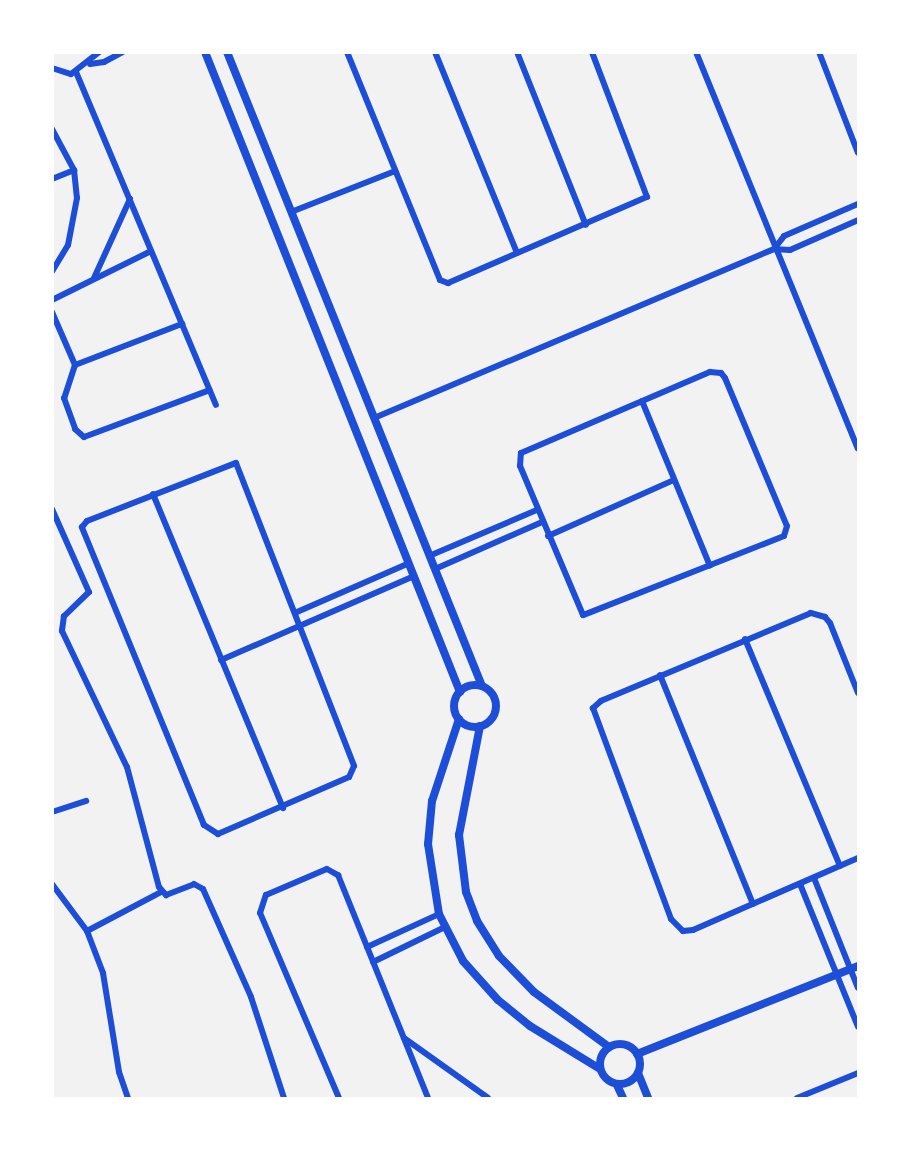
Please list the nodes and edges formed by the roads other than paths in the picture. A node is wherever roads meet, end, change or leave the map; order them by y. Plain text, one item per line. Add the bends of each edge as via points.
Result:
1 (99, 52) edge
2 (123, 52) edge
3 (205, 52) edge
4 (227, 52) edge
5 (347, 52) edge
6 (435, 52) edge
7 (517, 52) edge
8 (592, 52) edge
9 (696, 52) edge
10 (819, 52) edge
11 (111, 55) edge
12 (104, 62) junction
13 (89, 64) junction
14 (52, 68) edge
15 (76, 72) junction
16 (53, 130) edge
17 (858, 153) edge
18 (74, 170) junction
19 (394, 171) junction
20 (52, 179) edge
21 (130, 199) junction
22 (858, 204) edge
23 (291, 212) junction
24 (858, 220) edge
25 (586, 225) junction
26 (774, 249) junction
27 (152, 251) junction
28 (518, 253) junction
29 (52, 272) edge
30 (94, 278) junction
31 (52, 300) edge
32 (52, 312) edge
33 (182, 324) junction
34 (75, 365) junction
35 (210, 390) junction
36 (642, 400) junction
37 (216, 405) dead end
38 (374, 418) junction
39 (858, 448) edge
40 (674, 480) junction
41 (153, 494) junction
42 (52, 509) edge
43 (537, 510) junction
44 (542, 522) junction
45 (548, 536) junction
46 (429, 556) junction
47 (409, 563) junction
48 (710, 566) junction
49 (435, 569) junction
50 (414, 576) junction
51 (297, 612) junction
52 (302, 626) junction
53 (745, 639) junction
54 (221, 660) junction
55 (660, 675) junction
56 (482, 686) junction
57 (460, 692) junction
58 (858, 693) edge
59 (459, 719) junction
60 (480, 726) junction
61 (86, 801) dead end
62 (283, 808) junction
63 (52, 812) edge
64 (858, 858) edge
65 (840, 866) junction
66 (814, 878) junction
67 (52, 884) edge
68 (800, 884) junction
69 (161, 892) junction
70 (753, 904) junction
71 (439, 914) junction
72 (445, 927) junction
73 (87, 931) junction
74 (367, 947) junction
75 (373, 962) junction
76 (855, 968) edge
77 (837, 975) junction
78 (858, 988) edge
79 (858, 1027) edge
80 (404, 1038) junction
81 (609, 1047) junction
82 (637, 1054) junction
83 (600, 1069) junction
84 (638, 1073) junction
85 (858, 1073) edge
86 (617, 1084) junction
87 (128, 1098) edge
88 (284, 1098) edge
89 (339, 1098) edge
90 (428, 1098) edge
91 (488, 1098) edge
92 (623, 1098) edge
93 (648, 1098) edge
94 (797, 1098) edge

1 - 12 street
1 - 13 street
2 - 11 street
3 - 47 street
4 - 23 street
5 - 19 street
6 - 28 street
7 - 25 street
8 - 25 street via 648,190 643,201
9 - 26 street
10 - 17 street
11 - 12 street
12 - 13 street
13 - 15 street
14 - 15 street via 66,74
15 - 21 street
16 - 18 street
18 - 20 street
18 - 29 street via 77,209 68,244
19 - 23 street
19 - 28 street via 440,280 448,283
21 - 27 street
21 - 30 street
22 - 26 street via 784,236
23 - 38 street
24 - 26 street via 790,250
25 - 28 street
26 - 38 street
26 - 39 street
27 - 30 street
27 - 33 street
30 - 31 street
32 - 34 street
33 - 34 street
33 - 35 street
34 - 35 street via 64,398 75,429 84,437
35 - 37 street
36 - 40 street
36 - 43 street via 524,449 520,466
36 - 48 street via 710,372 721,373 783,515 787,526 780,539
38 - 46 street
40 - 45 street
40 - 48 street
41 - 51 street via 236,463
41 - 54 street
41 - 62 street via 87,521 82,531 204,825 211,834
42 - 69 street via 89,592 64,615 62,631 127,767
43 - 44 street
43 - 46 street
44 - 45 street
44 - 49 street
45 - 48 street via 581,612 587,616
46 - 49 street
47 - 50 street
47 - 51 street
49 - 56 street
50 - 52 street
50 - 57 street
51 - 52 street
52 - 54 street
52 - 62 street via 354,766 349,777
53 - 55 street
53 - 58 street via 819,614 830,623
53 - 65 street
54 - 62 street
55 - 70 street
55 - 70 street via 593,708 671,919 683,930 693,930
56 - 57 street via 470,686
56 - 60 street via 494,698 496,710
57 - 59 street via 455,708
59 - 60 street via 469,726
59 - 71 street via 432,801 428,844
60 - 81 street via 459,835 466,892 477,921 499,956 534,992
61 - 63 street
64 - 65 street
65 - 66 street
66 - 68 street
66 - 76 street
67 - 73 street
68 - 70 street
68 - 77 street
69 - 73 street
69 - 88 street via 171,894 194,884 203,889 251,997
71 - 72 street
71 - 74 street
72 - 75 street
72 - 83 street via 463,961 498,1000 530,1026
73 - 87 street via 103,972 119,1072
74 - 75 street
74 - 89 street via 338,875 331,870 262,900 260,912
75 - 80 street
76 - 77 street
76 - 78 street
77 - 79 street
77 - 82 street
80 - 90 street
80 - 91 street
81 - 82 street via 622,1044
81 - 83 street via 601,1056
82 - 84 street
83 - 86 street via 606,1080
84 - 86 street via 630,1082
84 - 93 street
85 - 94 street
86 - 92 street

